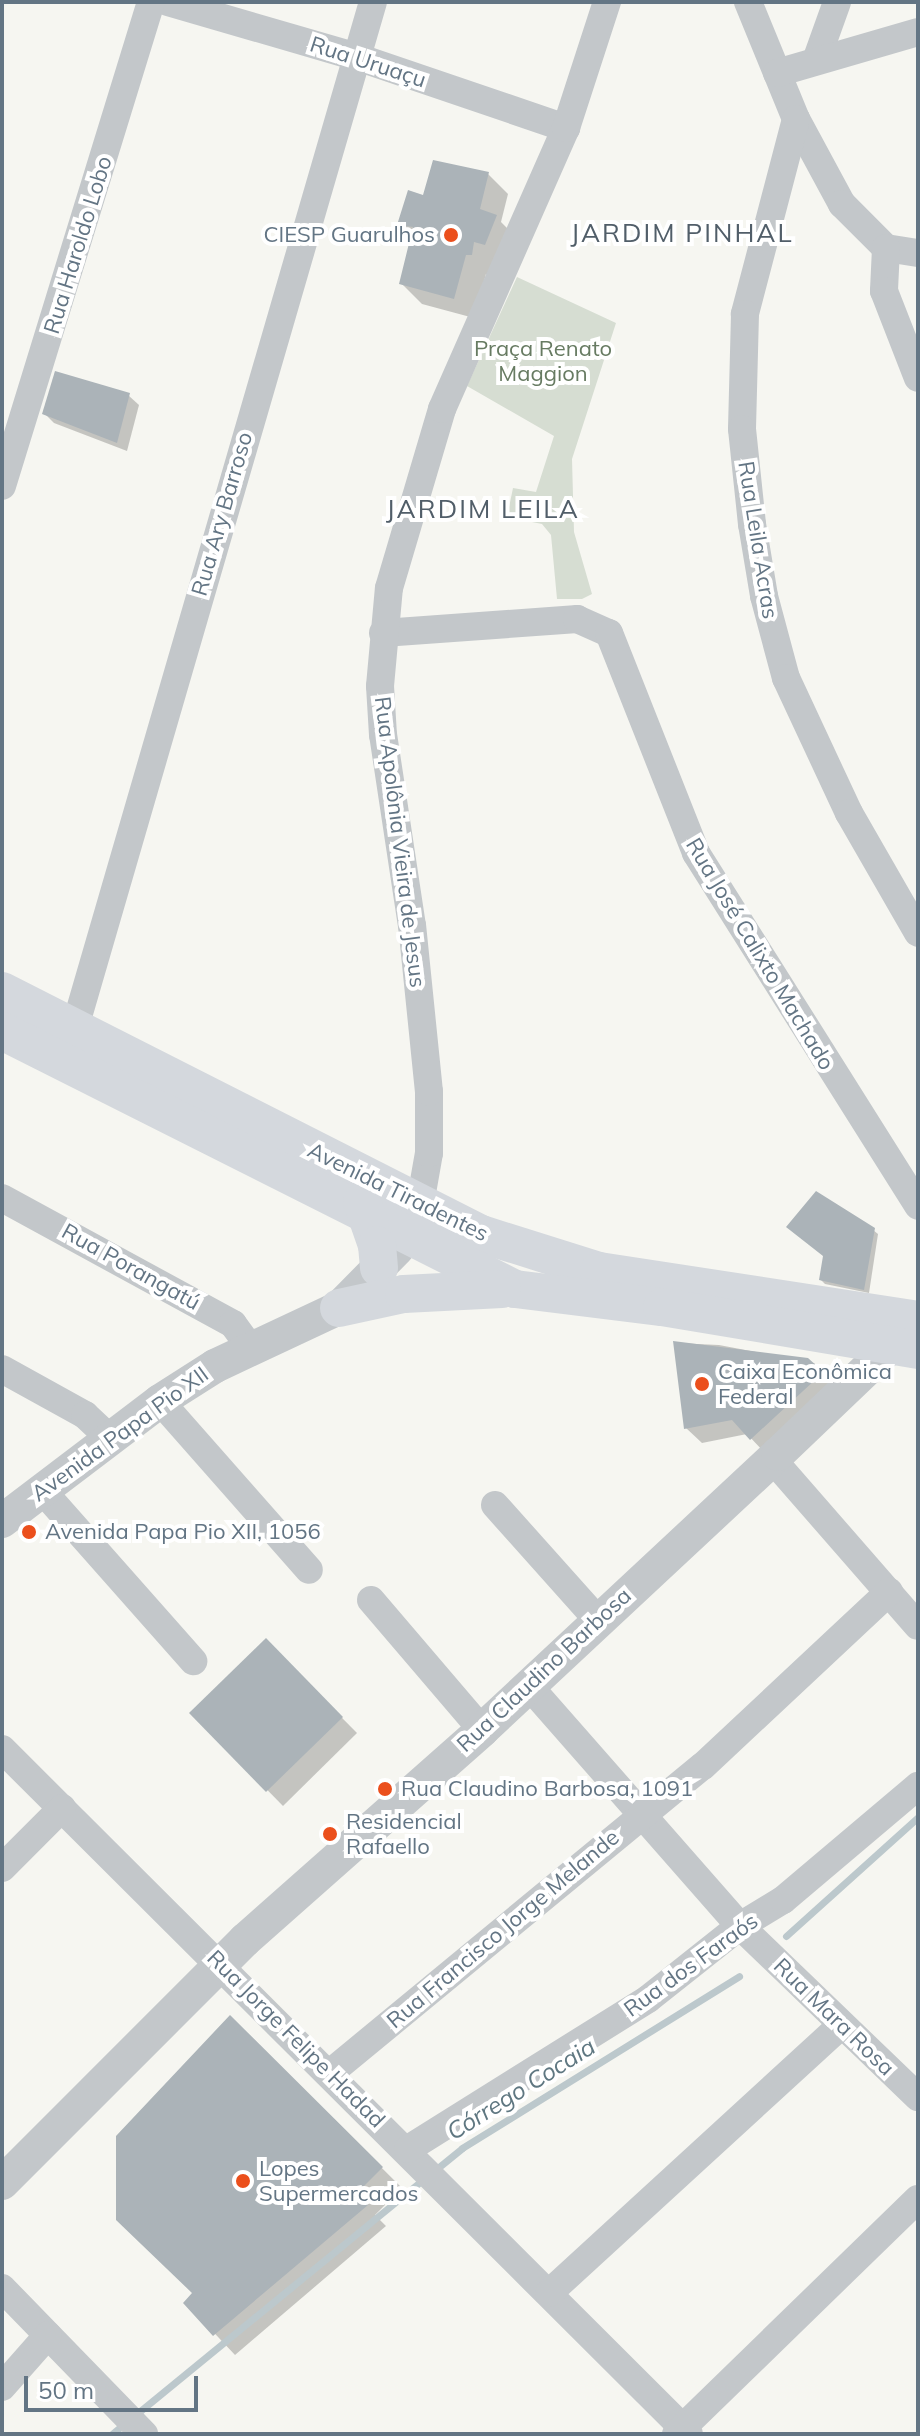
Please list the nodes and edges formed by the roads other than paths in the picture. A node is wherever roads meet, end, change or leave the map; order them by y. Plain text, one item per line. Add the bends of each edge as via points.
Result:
1 (151, 2) edge
2 (168, 2) edge
3 (373, 2) edge
4 (607, 2) edge
5 (748, 2) edge
6 (837, 2) edge
7 (918, 32) edge
8 (357, 57) junction
9 (817, 58) junction
10 (777, 73) junction
11 (796, 119) junction
12 (566, 128) junction
13 (886, 248) junction
14 (918, 253) edge
15 (918, 378) edge
16 (2, 486) edge
17 (383, 633) junction
18 (918, 933) edge
19 (2, 991) edge
20 (75, 1027) junction
21 (2, 1031) edge
22 (346, 1170) junction
23 (2, 1198) edge
24 (918, 1206) edge
25 (369, 1216) junction
26 (412, 1220) junction
27 (379, 1268) junction
28 (515, 1289) junction
29 (339, 1308) junction
30 (910, 1327) edge
31 (250, 1347) junction
32 (2, 1369) edge
33 (160, 1401) junction
34 (110, 1438) junction
35 (773, 1460) junction
36 (41, 1489) junction
37 (495, 1505) dead end
38 (2, 1521) edge
39 (309, 1570) dead end
40 (889, 1592) junction
41 (371, 1600) dead end
42 (598, 1620) junction
43 (918, 1626) edge
44 (193, 1661) dead end
45 (529, 1686) junction
46 (482, 1730) junction
47 (2, 1749) edge
48 (918, 1786) edge
49 (62, 1808) junction
50 (639, 1816) junction
51 (2, 1868) edge
52 (740, 1926) junction
53 (220, 1964) junction
54 (840, 2026) junction
55 (330, 2073) junction
56 (918, 2097) edge
57 (411, 2153) junction
58 (2, 2183) edge
59 (918, 2199) edge
60 (2, 2288) edge
61 (549, 2293) junction
62 (48, 2335) junction
63 (2, 2387) edge
64 (683, 2431) edge
65 (144, 2434) edge

1 - 16 street, Rua Haroldo Lobo
2 - 8 street, Rua Uruaçu
3 - 8 street, Rua Ary Barroso
4 - 12 street, Rua Apolônia Vieira de Jesus
5 - 10 street
6 - 9 street
7 - 9 street
8 - 12 street, Rua Uruaçu
8 - 20 street, Rua Ary Barroso
9 - 10 street
10 - 11 street
11 - 13 street via 842,204
11 - 18 street, Rua Leila Acras via 745,314 742,429 752,524 786,678 835,788
12 - 17 street, Rua Apolônia Vieira de Jesus via 442,409 401,536
13 - 14 street
13 - 15 street via 884,291
17 - 24 street, Rua José Calixto Machado via 577,619 609,633 696,853
17 - 26 street, Rua Apolônia Vieira de Jesus via 383,735 412,926 429,1092 429,1153
19 - 20 main road, Avenida Tiradentes
20 - 22 main road, Avenida Tiradentes
21 - 25 main road, Avenida Tiradentes
22 - 25 main road
22 - 26 main road, Avenida Tiradentes
23 - 31 street, Rua Porangatú via 233,1324
25 - 26 main road, Avenida Tiradentes
25 - 27 main road
26 - 27 street, Avenida Papa Pio XII
26 - 28 main road, Avenida Tiradentes
26 - 30 main road, Avenida Tiradentes via 481,1234 599,1271
27 - 29 street, Avenida Papa Pio XII
28 - 29 main road via 443,1290
28 - 30 main road, Avenida Tiradentes
29 - 31 street, Avenida Papa Pio XII
30 - 35 street, Rua Claudino Barbosa
31 - 33 street, Avenida Papa Pio XII
32 - 34 street via 85,1415
33 - 34 street, Avenida Papa Pio XII
33 - 39 street
34 - 36 street, Avenida Papa Pio XII
35 - 40 street
35 - 42 street, Rua Claudino Barbosa
36 - 38 street, Avenida Papa Pio XII
36 - 44 street
37 - 42 street
40 - 43 street
40 - 50 street, Rua Francisco Jorge Melande via 746,1727
41 - 46 street
42 - 45 street, Rua Claudino Barbosa
45 - 46 street, Rua Claudino Barbosa
45 - 50 street, Rua Mara Rosa
46 - 53 street, Rua Claudino Barbosa
47 - 49 street, Rua Jorge Felipe Hadad
48 - 52 street, Rua dos Faraós via 783,1900
49 - 51 street
49 - 53 street, Rua Jorge Felipe Hadad
50 - 52 street, Rua Mara Rosa
50 - 55 street, Rua Francisco Jorge Melande
52 - 54 street, Rua Mara Rosa
52 - 57 street, Rua dos Faraós via 648,1999
53 - 55 street, Rua Jorge Felipe Hadad
53 - 58 street, Rua Claudino Barbosa
54 - 56 street, Rua Mara Rosa
54 - 61 street
55 - 57 street, Rua Jorge Felipe Hadad
57 - 61 street, Rua Jorge Felipe Hadad
59 - 64 street
60 - 62 street
61 - 64 street, Rua Jorge Felipe Hadad
62 - 63 street
62 - 65 street

